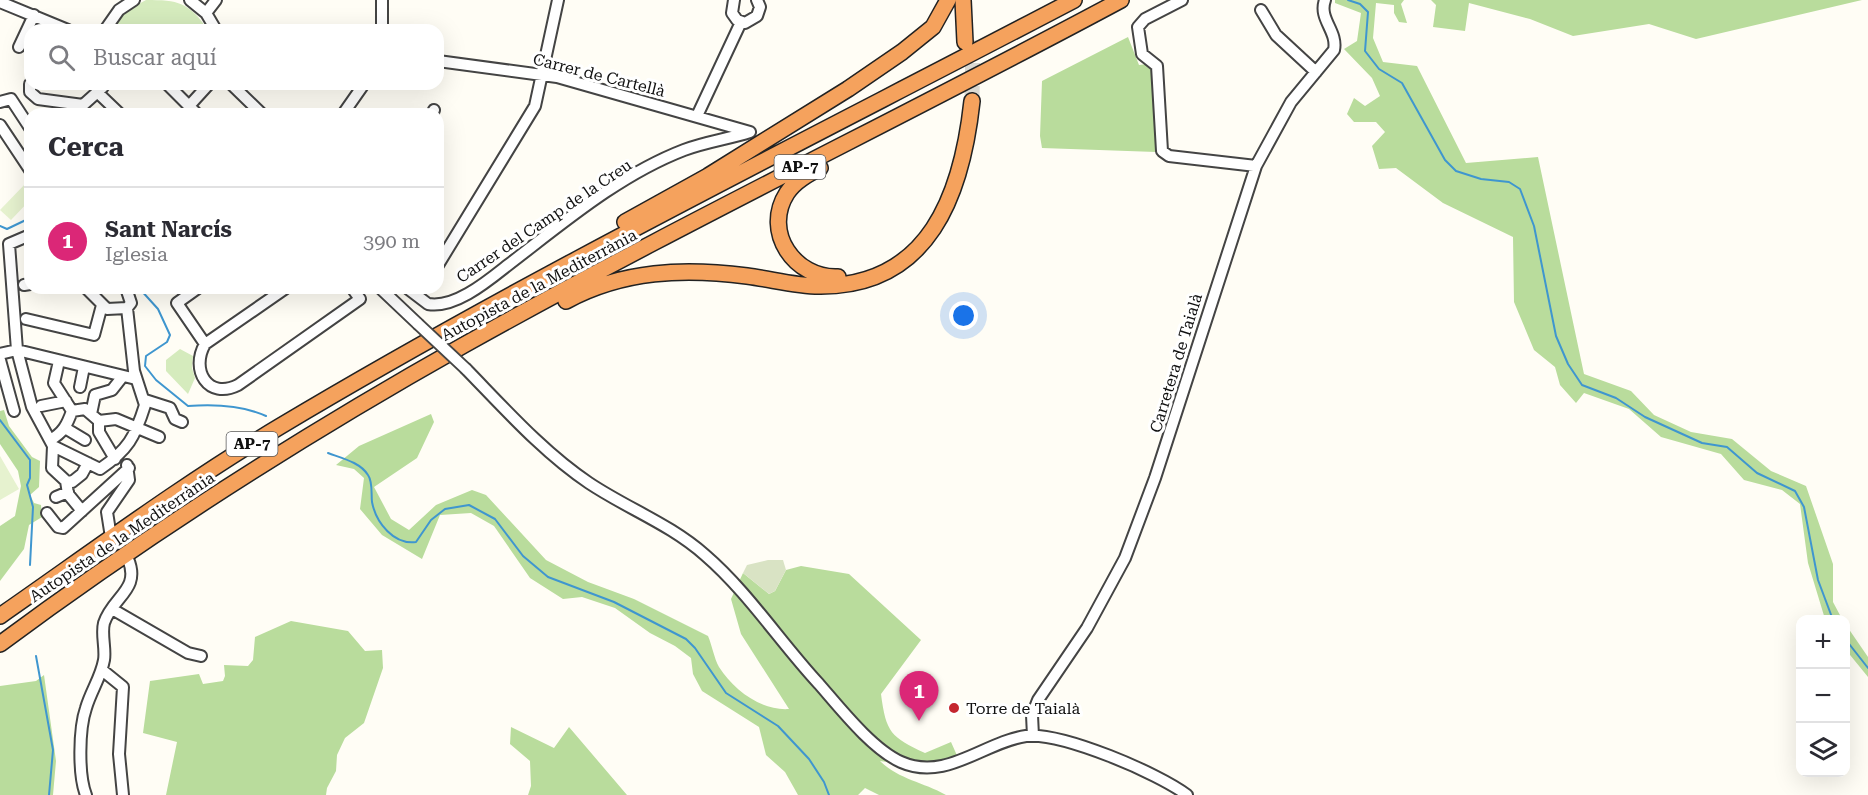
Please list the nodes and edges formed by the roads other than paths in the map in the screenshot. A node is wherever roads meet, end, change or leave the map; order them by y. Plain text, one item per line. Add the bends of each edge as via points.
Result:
1 (134, 0) edge
2 (190, 0) edge
3 (216, 0) edge
4 (382, 0) edge
5 (558, 0) edge
6 (757, 0) edge
7 (948, 0) edge
8 (963, 0) edge
9 (970, 0) edge
10 (1074, 0) edge
11 (1121, 0) edge
12 (1182, 0) edge
13 (1325, 0) edge
14 (3, 1) edge
15 (728, 2) edge
16 (1261, 10) dead end
17 (206, 13) junction
18 (34, 15) junction
19 (741, 22) junction
20 (30, 24) edge
21 (54, 24) edge
22 (109, 24) edge
23 (215, 24) edge
24 (382, 24) edge
25 (24, 37) edge
26 (19, 48) dead end
27 (444, 62) edge
28 (1316, 72) junction
29 (543, 74) junction
30 (31, 90) edge
31 (97, 90) edge
32 (102, 90) edge
33 (173, 90) edge
34 (205, 90) edge
35 (237, 90) edge
36 (360, 90) edge
37 (0, 102) edge
38 (925, 103) junction
39 (72, 108) edge
40 (81, 108) edge
41 (116, 108) edge
42 (191, 108) edge
43 (194, 108) edge
44 (256, 108) edge
45 (347, 108) edge
46 (698, 116) junction
47 (24, 119) edge
48 (0, 125) edge
49 (750, 132) joint
50 (24, 161) edge
51 (1256, 166) junction
52 (24, 236) edge
53 (4, 241) edge
54 (444, 255) edge
55 (516, 291) junction
56 (92, 294) edge
57 (128, 294) edge
58 (190, 294) edge
59 (277, 294) edge
60 (356, 294) edge
61 (386, 294) edge
62 (422, 295) edge
63 (102, 304) junction
64 (127, 308) junction
65 (26, 319) dead end
66 (481, 336) junction
67 (205, 344) junction
68 (17, 350) junction
69 (0, 354) edge
70 (0, 360) edge
71 (59, 361) junction
72 (84, 367) junction
73 (123, 376) junction
74 (136, 379) junction
75 (80, 387) dead end
76 (145, 400) junction
77 (66, 401) junction
78 (37, 406) junction
79 (72, 411) junction
80 (92, 415) junction
81 (182, 422) dead end
82 (65, 428) junction
83 (135, 429) junction
84 (159, 437) dead end
85 (86, 440) dead end
86 (51, 443) junction
87 (118, 457) junction
88 (88, 463) junction
89 (129, 470) junction
90 (67, 486) junction
91 (56, 497) dead end
92 (82, 511) junction
93 (47, 513) dead end
94 (110, 531) tunnel mouth
95 (128, 559) tunnel mouth
96 (111, 609) junction
97 (0, 616) edge
98 (0, 644) edge
99 (201, 656) dead end
100 (102, 670) junction
101 (1033, 736) junction
102 (86, 795) edge
103 (123, 795) edge
104 (1186, 795) edge

1 - 22 street via 119,10
2 - 17 street
3 - 17 street
4 - 24 street
5 - 29 street
6 - 19 street via 757,16 750,22
7 - 55 highway via 933,27 920,40 848,89 708,176 617,226
8 - 9 highway via 969,40
10 - 55 highway, Autopista de la Mediterrània / AP-7
11 - 38 highway, Autopista de la Mediterrània / AP-7
12 - 51 street via 1145,19 1138,27 1142,54 1157,66 1162,151 1169,156
13 - 28 street, Carretera de Taialà via 1324,15 1335,47
14 - 18 street
15 - 19 street
16 - 28 street via 1276,35
17 - 23 street
18 - 20 street
18 - 21 street
19 - 46 street
25 - 26 street
27 - 29 street, Carrer de Cartellà
28 - 51 street, Carretera de Taialà via 1287,108
29 - 46 street, Carrer de Cartellà
29 - 54 street via 535,106
30 - 39 street via 38,99
31 - 40 street
32 - 41 street
33 - 42 street
34 - 43 street
35 - 44 street
36 - 45 street
37 - 47 street via 11,99
38 - 66 highway, Autopista de la Mediterrània / AP-7
38 - 66 highway via 805,176 787,193 780,211 781,240 786,251 807,272 828,278 853,275 894,257 917,238 947,186 967,103 960,173 941,219 919,246 886,270 842,284 818,286 691,270 630,277 575,296 513,328
46 - 49 street, Carrer de Cartellà
48 - 50 street
49 - 62 street, Carrer del Camp de la Creu via 683,151 648,168 592,202 473,289 440,304 428,304
51 - 101 street, Carretera de Taialà via 1155,478 1125,558 1087,628 1038,700 1032,715
52 - 53 street
53 - 68 street
55 - 97 highway, Autopista de la Mediterrània / AP-7 via 276,429 123,528
56 - 63 street
57 - 64 street via 131,303
58 - 67 street via 177,303
59 - 67 street
60 - 67 street via 360,299 233,387 219,389 204,379 198,361
61 - 101 street, bridge via 581,477 662,522 708,557 842,710 895,759 921,767 939,766
63 - 64 street via 107,309
63 - 65 street via 94,335
64 - 74 street
66 - 98 highway, Autopista de la Mediterrània / AP-7 via 234,483 69,592
68 - 69 street
68 - 71 street
68 - 78 street
70 - 78 street via 11,412
71 - 72 street
71 - 77 street via 54,383
72 - 73 street
72 - 75 street
73 - 74 street
73 - 80 street via 112,390 95,395
74 - 76 street
76 - 81 street via 170,408 175,420
76 - 83 street
77 - 78 street
77 - 79 street
78 - 86 street
79 - 80 street
79 - 82 street
80 - 83 street via 116,419
80 - 87 street
82 - 85 street
82 - 86 street
83 - 84 street
83 - 87 street
86 - 88 street
86 - 90 street via 52,468
87 - 88 street via 99,469
87 - 89 street
88 - 90 street
89 - 92 street
89 - 94 street via 129,480 107,512
90 - 91 street
90 - 92 street
92 - 93 street via 63,528
95 - 96 street via 134,572 132,582
96 - 99 street via 188,653
96 - 100 street via 103,626
100 - 102 street via 83,721
100 - 103 street via 123,687 119,754
101 - 104 street via 1083,748 1163,780

